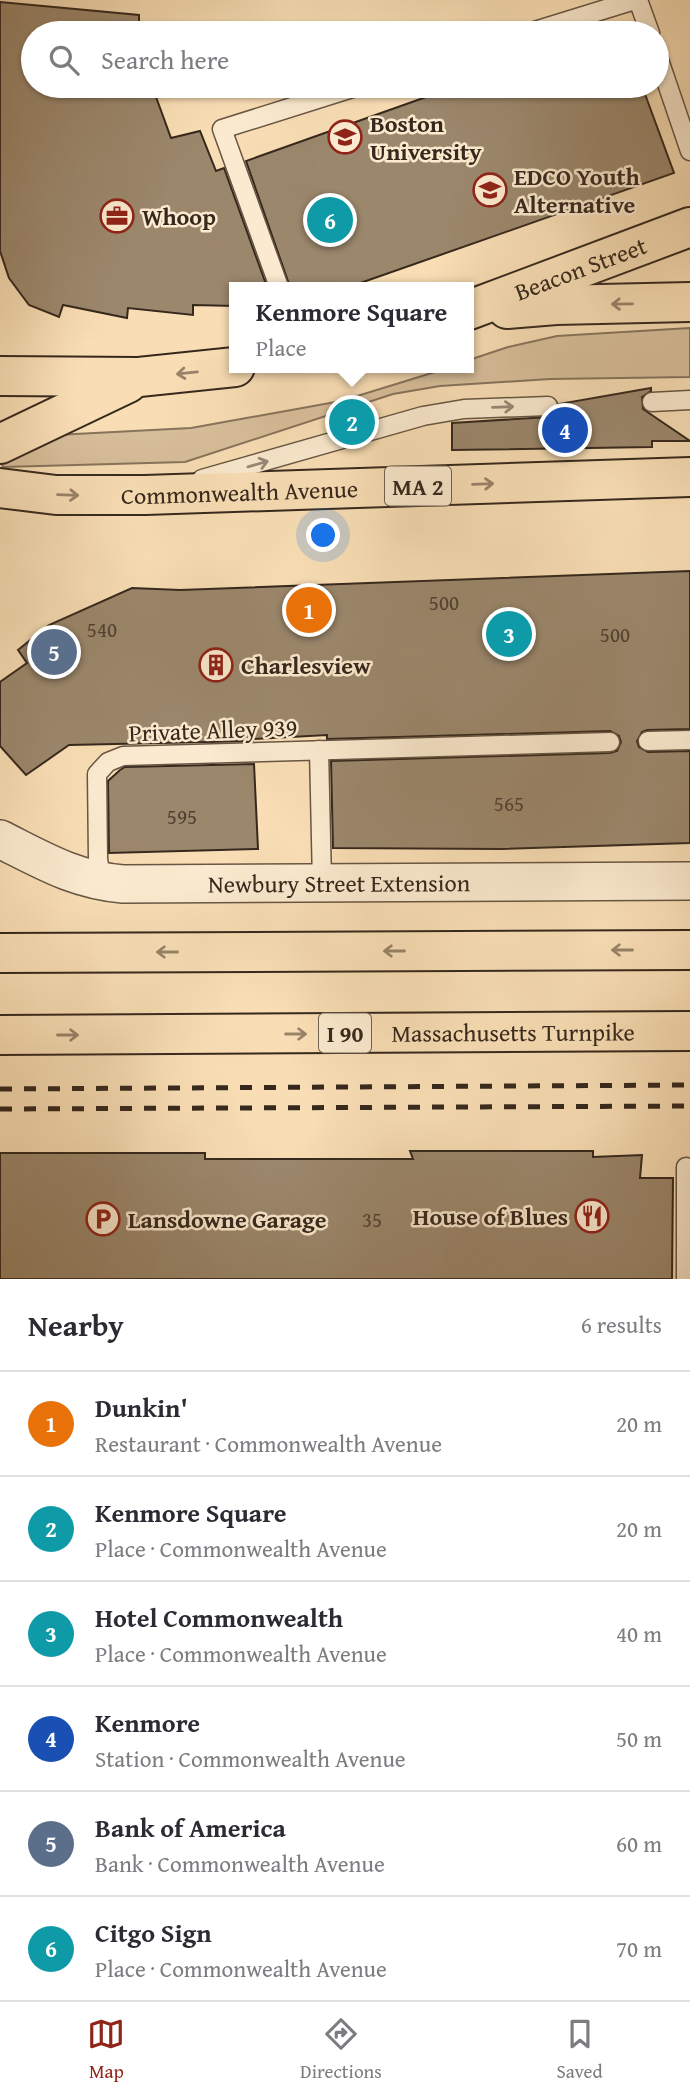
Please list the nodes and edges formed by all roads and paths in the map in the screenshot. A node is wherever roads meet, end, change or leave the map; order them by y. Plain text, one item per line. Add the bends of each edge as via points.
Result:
1 (636, 0) edge
2 (567, 21) edge
3 (645, 21) edge
4 (669, 89) edge
5 (321, 98) edge
6 (690, 151) edge
7 (690, 227) edge
8 (277, 282) edge
9 (690, 302) edge
10 (474, 308) edge
11 (474, 315) edge
12 (229, 368) edge
13 (0, 376) edge
14 (139, 377) junction
15 (690, 400) edge
16 (652, 402) dead end
17 (548, 405) dead end
18 (0, 426) edge
19 (0, 444) edge
20 (690, 477) edge
21 (0, 488) edge
22 (145, 495) junction
23 (690, 740) edge
24 (648, 741) dead end
25 (610, 742) dead end
26 (319, 750) junction
27 (0, 839) edge
28 (690, 881) edge
29 (101, 882) junction
30 (322, 882) junction
31 (690, 950) edge
32 (0, 953) edge
33 (690, 1031) edge
34 (0, 1035) edge
35 (686, 1167) dead end
36 (686, 1279) edge

1 - 2 lane
1 - 3 lane
4 - 6 lane
5 - 8 lane via 222,129
7 - 10 main road, Beacon Street
9 -> 11 main road via 556,305
12 -> 14 main road
13 - 14 main road
14 - 18 main road
14 - 19 main road
15 - 16 lane
22 -> 17 lane via 423,416
22 -> 20 main road, Commonwealth Avenue / MA 2
21 -> 22 main road, Commonwealth Avenue / MA 2 via 56,495
23 - 24 lane
25 - 26 lane, Private Alley 939
26 - 29 lane, Private Alley 939 via 123,755 108,762 97,774
26 - 30 lane, Private Alley 939
27 - 29 street, Newbury Street Extension via 71,874
28 - 30 street, Newbury Street Extension
29 - 30 street, Newbury Street Extension
31 -> 32 main road
34 -> 33 main road, Massachusetts Turnpike / I 90
35 - 36 lane

